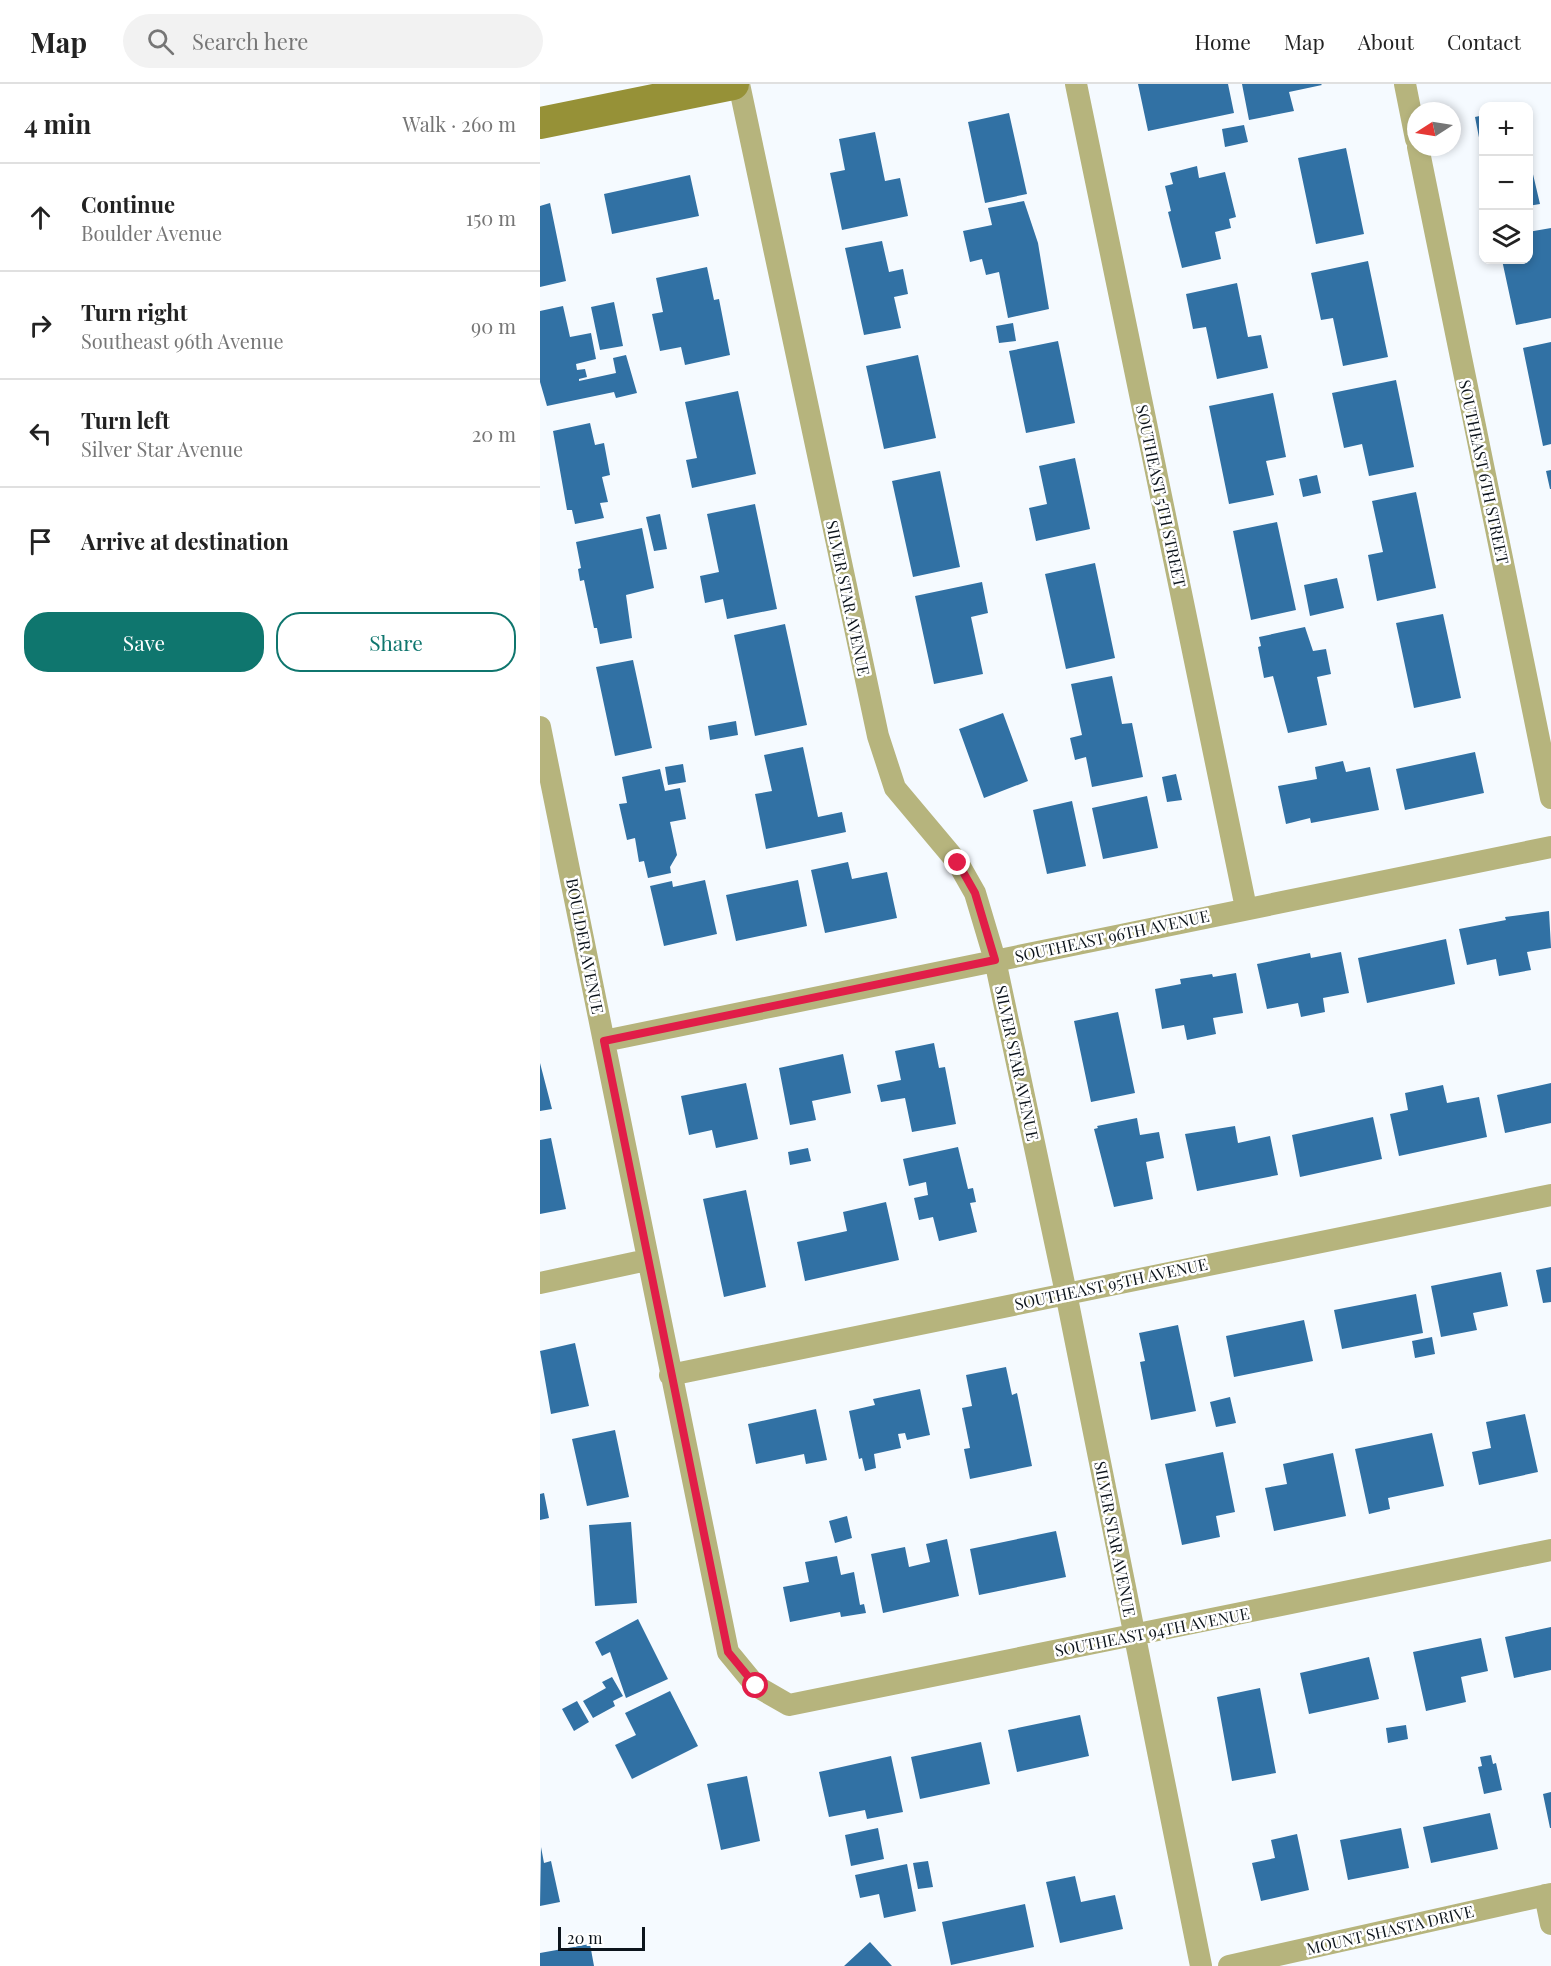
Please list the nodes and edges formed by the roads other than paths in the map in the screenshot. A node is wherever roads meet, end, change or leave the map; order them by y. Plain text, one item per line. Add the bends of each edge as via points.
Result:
1 (734, 84) edge
2 (740, 84) edge
3 (1076, 84) edge
4 (1405, 84) edge
5 (1409, 102) edge
6 (540, 123) edge
7 (1420, 156) edge
8 (540, 727) edge
9 (1551, 798) edge
10 (1551, 847) edge
11 (1246, 908) junction
12 (995, 960) junction
13 (604, 1041) junction
14 (1551, 1195) edge
15 (647, 1260) junction
16 (540, 1283) edge
17 (1066, 1293) junction
18 (670, 1375) junction
19 (1551, 1550) edge
20 (1135, 1636) junction
21 (756, 1686) joint
22 (1548, 1895) edge
23 (1551, 1924) edge
24 (1201, 1966) edge
25 (1229, 1966) edge

1 - 6 street
2 - 12 street, SILVER STAR AVENUE via 878,736 895,788 958,863 975,893
3 - 11 street, SOUTHEAST 5TH STREET
4 - 5 street
7 - 9 street, SOUTHEAST 6TH STREET
8 - 13 street, BOULDER AVENUE
10 - 11 street, SOUTHEAST 96TH AVENUE
11 - 12 street, SOUTHEAST 96TH AVENUE
12 - 13 street, SOUTHEAST 96TH AVENUE
12 - 17 street, SILVER STAR AVENUE
13 - 15 street, BOULDER AVENUE
14 - 17 street, SOUTHEAST 95TH AVENUE
15 - 16 street
15 - 18 street, BOULDER AVENUE
17 - 18 street, SOUTHEAST 95TH AVENUE
17 - 20 street, SILVER STAR AVENUE
18 - 21 street, BOULDER AVENUE via 728,1652
19 - 20 street, SOUTHEAST 94TH AVENUE
20 - 21 street, SOUTHEAST 94TH AVENUE via 789,1705
20 - 24 street, SILVER STAR AVENUE
22 - 23 street
22 - 25 street, MOUNT SHASTA DRIVE

